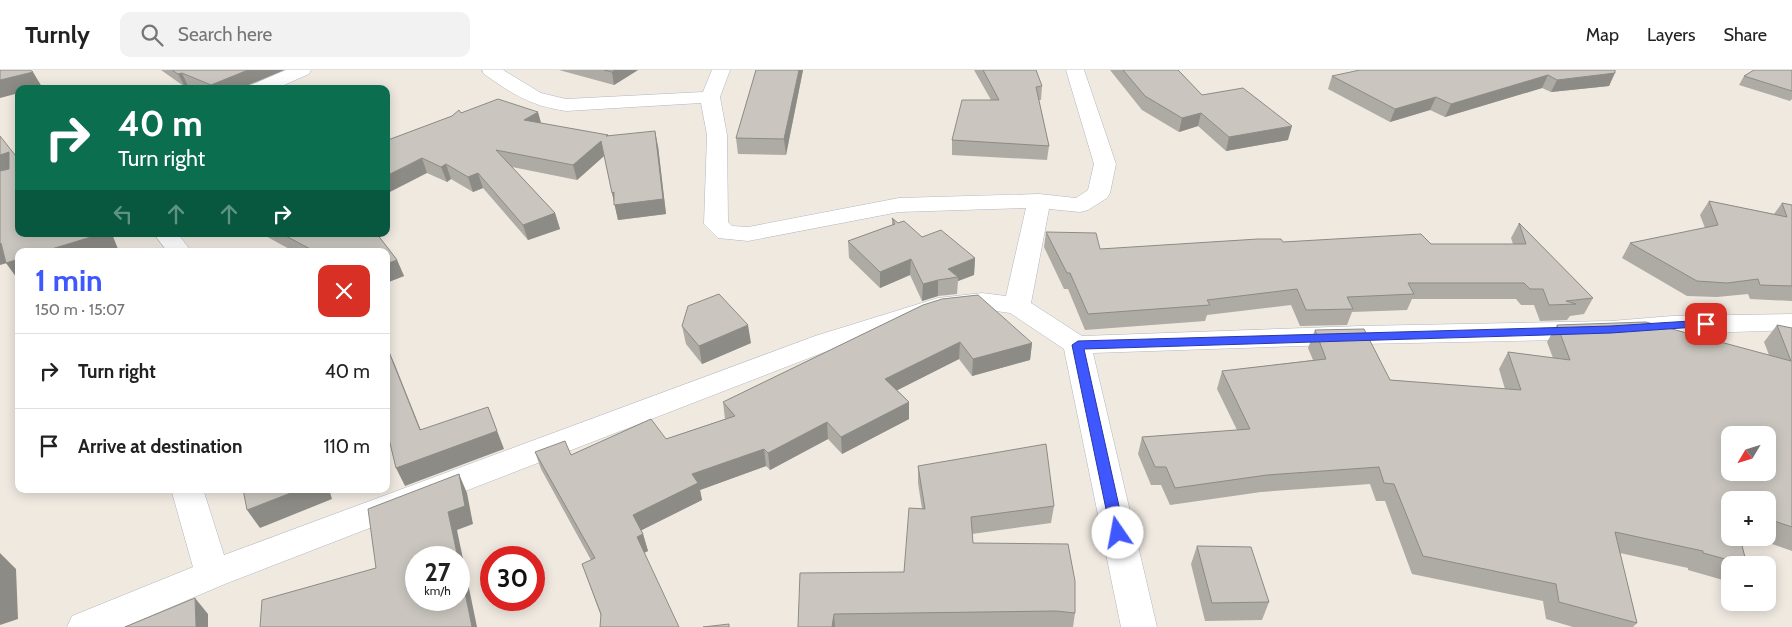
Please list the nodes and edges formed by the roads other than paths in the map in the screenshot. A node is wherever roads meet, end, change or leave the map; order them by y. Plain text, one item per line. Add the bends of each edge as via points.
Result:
1 (302, 70) edge
2 (491, 70) edge
3 (721, 70) edge
4 (1075, 70) edge
5 (267, 85) edge
6 (710, 97) junction
7 (1039, 201) junction
8 (168, 237) edge
9 (177, 248) edge
10 (1017, 306) junction
11 (1792, 322) edge
12 (1078, 345) junction
13 (188, 493) edge
14 (213, 574) junction
15 (85, 627) edge
16 (1139, 627) edge

1 - 5 street
2 - 6 street via 528,96 546,103 566,105
3 - 6 street
4 - 7 street via 1105,164 1099,193 1080,205
6 - 7 street via 717,135 716,224 726,233 748,234 899,205
7 - 10 street
8 - 9 street
10 - 12 street
10 - 14 street via 982,301 938,306 825,342
11 - 12 street
12 - 16 street
13 - 14 street
14 - 15 street

